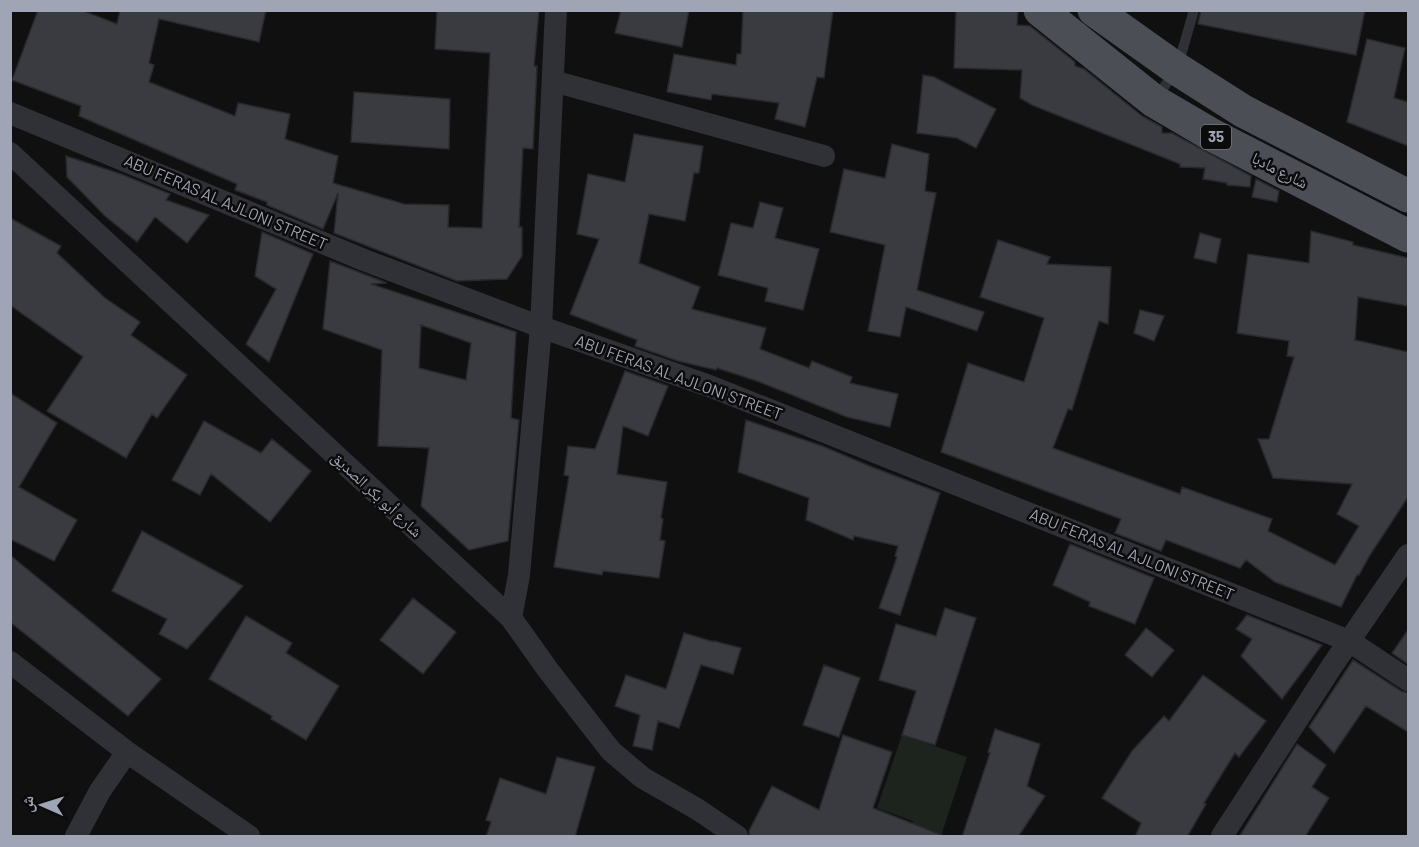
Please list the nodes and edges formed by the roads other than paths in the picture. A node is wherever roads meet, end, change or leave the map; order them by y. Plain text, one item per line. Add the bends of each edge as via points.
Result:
1 (556, 10) edge
2 (1040, 10) edge
3 (1094, 10) edge
4 (1194, 10) edge
5 (1177, 69) junction
6 (553, 81) junction
7 (1154, 100) junction
8 (10, 112) edge
9 (10, 153) edge
10 (824, 156) dead end
11 (1408, 196) edge
12 (1408, 236) edge
13 (541, 327) junction
14 (1408, 555) edge
15 (511, 618) junction
16 (1349, 641) junction
17 (10, 662) edge
18 (1408, 680) edge
19 (127, 752) junction
20 (76, 837) edge
21 (249, 837) edge
22 (737, 837) edge
23 (1222, 837) edge

1 - 6 street
2 - 7 main road, شارع مادبا / 35
3 - 5 main road, 35
4 - 5 lane
5 - 7 lane
5 - 11 main road, 35 via 1243,111
6 - 10 street
6 - 13 street
7 - 12 main road, شارع مادبا / 35 via 1212,135
8 - 13 street, ABU FERAS AL AJLONI STREET via 364,260
9 - 15 street, شارع أبو بكر الصديق
13 - 15 street via 519,574
13 - 16 street, ABU FERAS AL AJLONI STREET via 712,387
14 - 16 street
15 - 22 street, شارع أبو بكر الصديق via 611,751 643,778
16 - 18 street, ABU FERAS AL AJLONI STREET
16 - 23 street
17 - 19 street
19 - 20 street via 100,791
19 - 21 street

